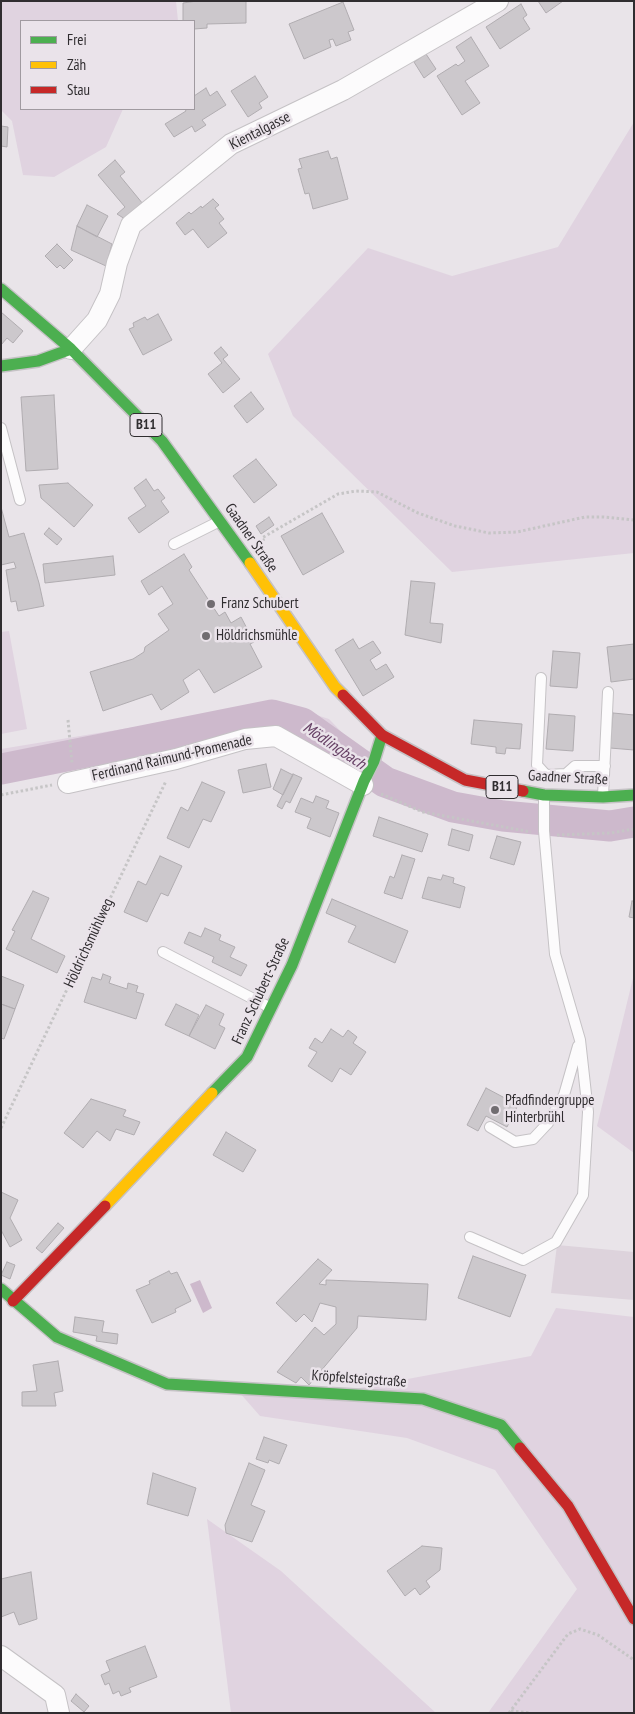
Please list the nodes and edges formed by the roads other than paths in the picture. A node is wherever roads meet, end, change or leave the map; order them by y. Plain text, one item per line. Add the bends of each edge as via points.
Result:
1 (498, 1) edge
2 (1, 289) edge
3 (71, 349) junction
4 (1, 366) edge
5 (1, 428) edge
6 (20, 500) dead end
7 (221, 520) junction
8 (174, 544) dead end
9 (541, 678) dead end
10 (608, 692) dead end
11 (382, 735) junction
12 (605, 766) junction
13 (68, 783) road end
14 (363, 783) junction
15 (544, 795) junction
16 (634, 795) edge
17 (604, 797) junction
18 (163, 952) dead end
19 (270, 1007) junction
20 (580, 1040) junction
21 (490, 1127) dead end
22 (470, 1237) dead end
23 (5, 1298) edge
24 (634, 1619) edge
25 (1, 1656) edge
26 (59, 1713) edge

1 - 3 street, Kientalgasse via 343,90 232,144 131,225 102,311
2 - 3 street, Gaadner Straße / B11
3 - 4 street via 38,361
3 - 7 street, Gaadner Straße / B11 via 162,441
5 - 6 lane
7 - 8 lane
7 - 11 street, Gaadner Straße / B11 via 335,687
9 - 12 lane via 537,765 546,775 566,774 575,766
10 - 12 lane
11 - 14 street, Franz Schubert-Straße
11 - 15 street, Gaadner Straße / B11 via 465,780
12 - 17 lane
13 - 14 street, Ferdinand Raimund-Promenade via 244,739 276,736
14 - 19 street, Franz Schubert-Straße via 292,965
15 - 17 street, Gaadner Straße / B11
15 - 20 lane via 544,833 555,954
16 - 17 street, Gaadner Straße / B11
18 - 19 lane
19 - 23 street, Franz Schubert-Straße via 247,1057
20 - 21 lane via 564,1095 548,1123 534,1139 515,1142
20 - 22 lane via 588,1112 583,1195 556,1242 523,1260
23 - 24 street, Kröpfelsteigstraße via 57,1337 167,1384 423,1399 501,1425 568,1506
25 - 26 street via 55,1695

